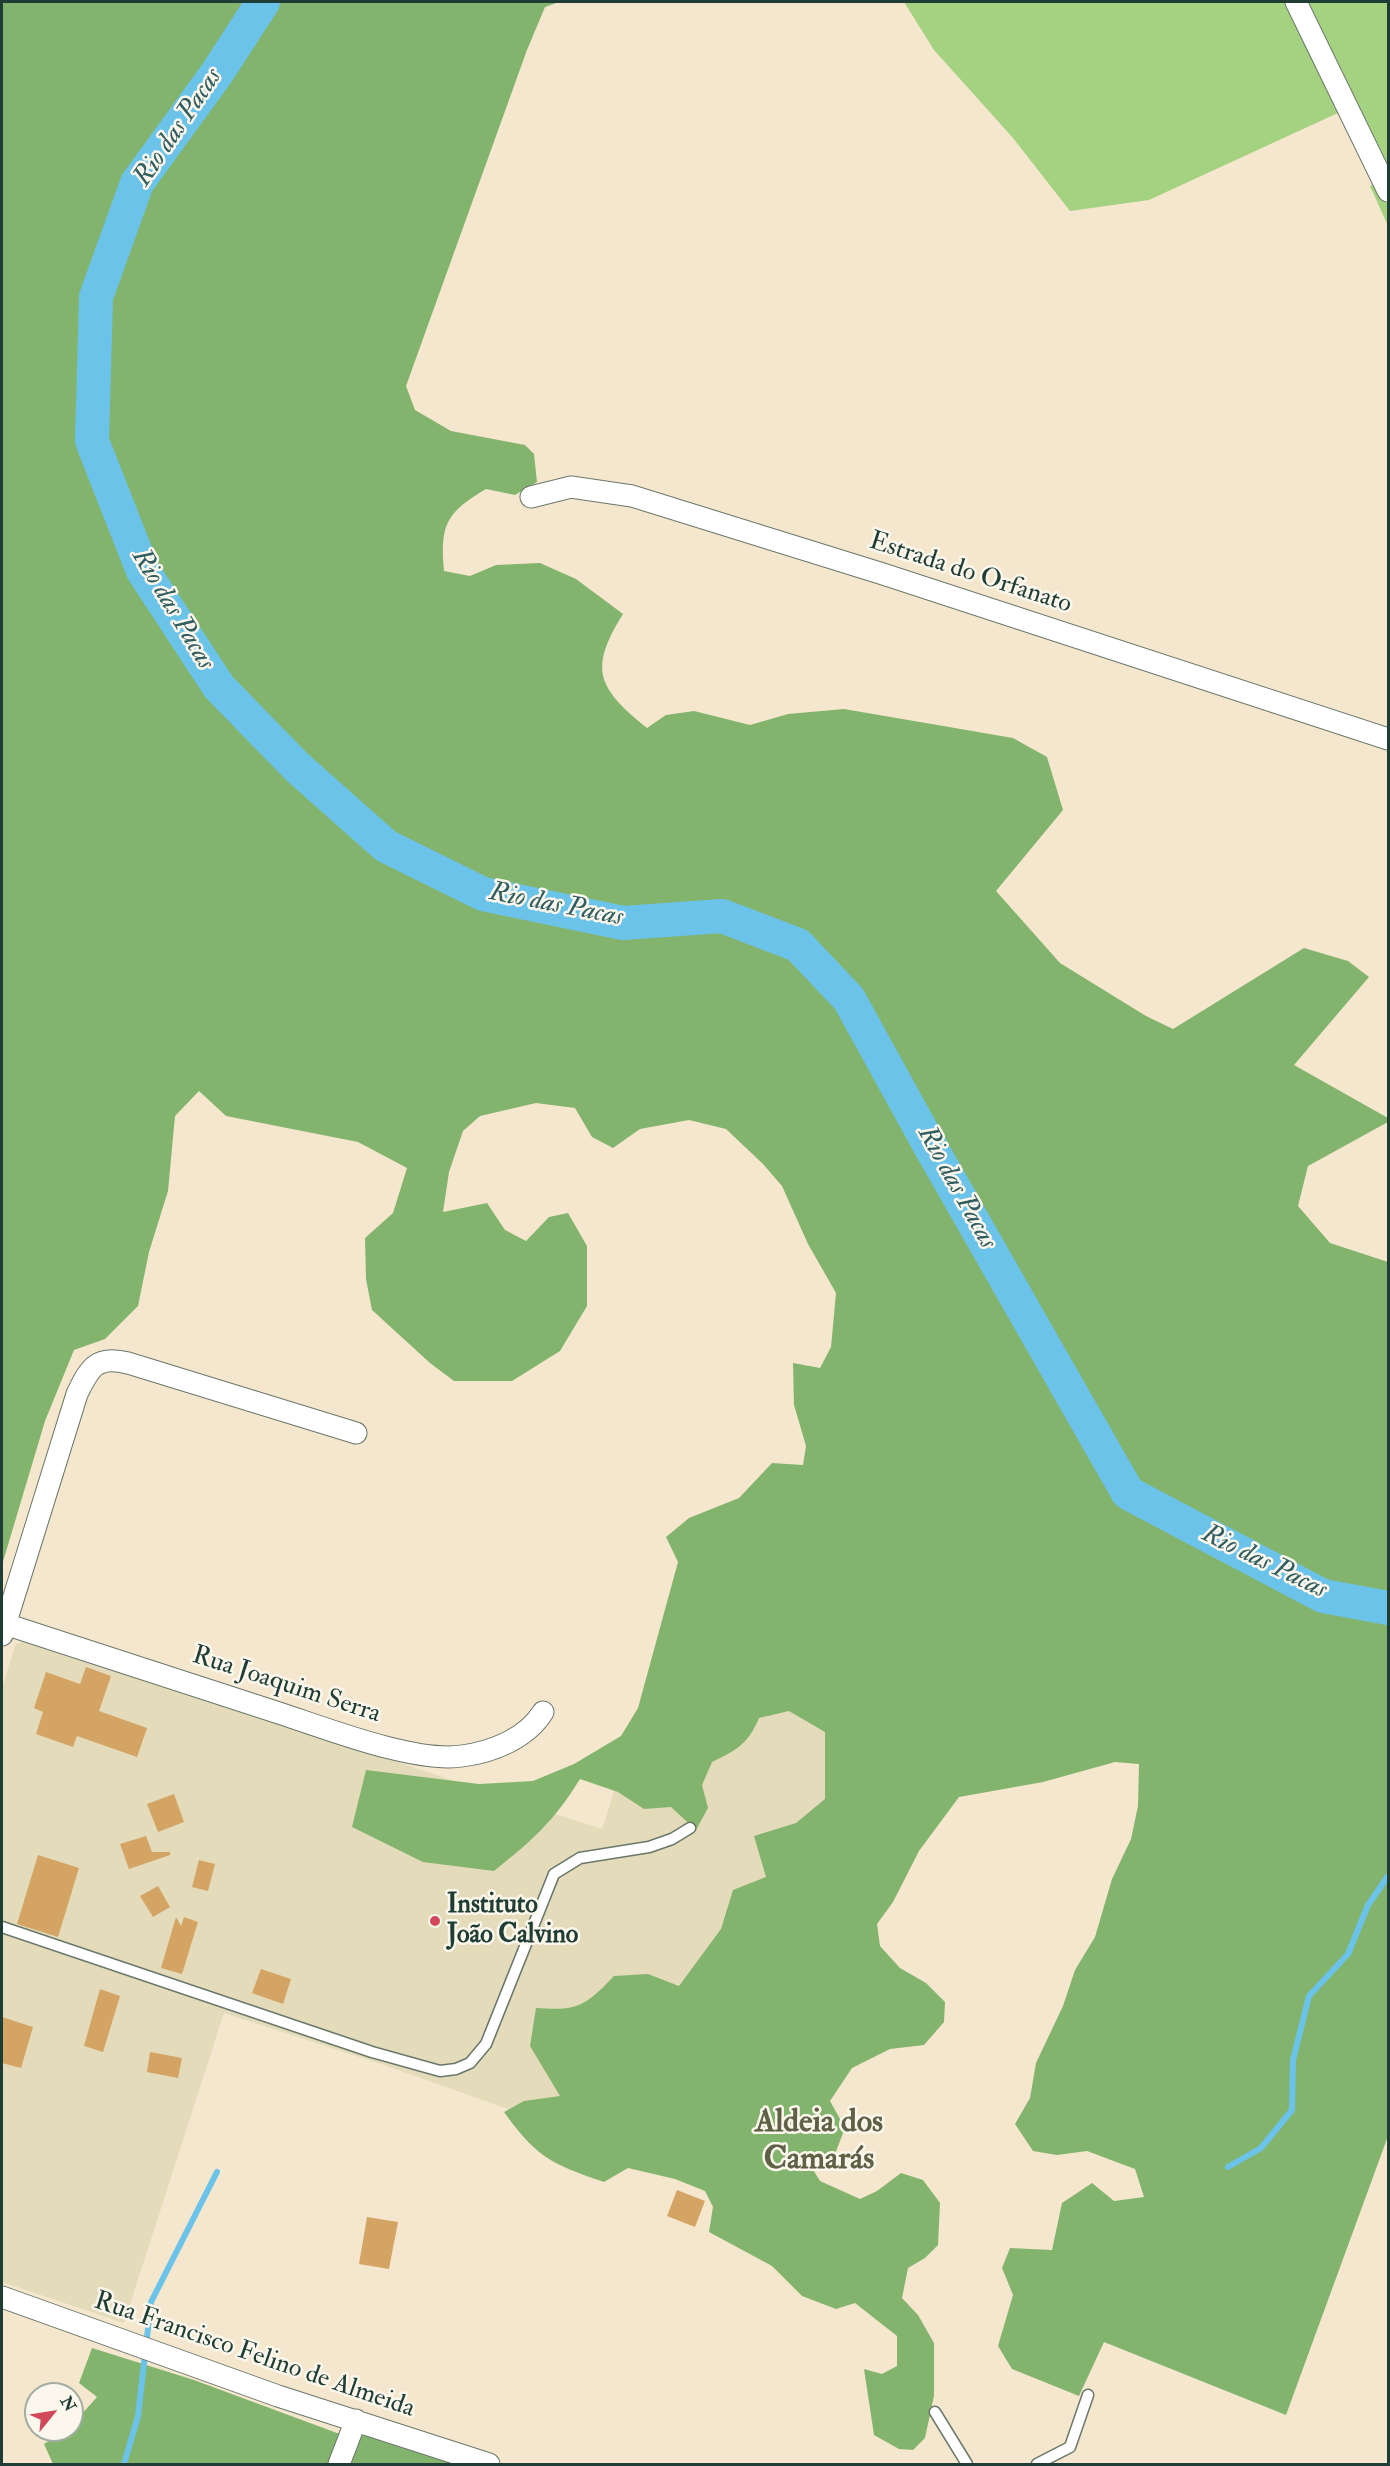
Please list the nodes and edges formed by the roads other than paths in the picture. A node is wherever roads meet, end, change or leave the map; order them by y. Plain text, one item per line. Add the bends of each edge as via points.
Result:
1 (1296, 2) edge
2 (1389, 191) edge
3 (531, 497) dead end
4 (1389, 739) edge
5 (356, 1433) dead end
6 (3, 1630) edge
7 (543, 1712) dead end
8 (690, 1828) dead end
9 (2, 1927) edge
10 (2, 2297) edge
11 (1088, 2395) dead end
12 (935, 2412) dead end
13 (356, 2420) junction
14 (339, 2464) edge
15 (489, 2464) edge
16 (967, 2464) edge
17 (1037, 2464) edge

1 - 2 street
3 - 4 street, Estrada do Orfanato via 571,487 632,496
5 - 6 street via 128,1363 109,1359 99,1362 77,1394
6 - 7 street, Rua Joaquim Serra via 364,1741 432,1756 462,1756 512,1741 536,1723
8 - 9 lane via 649,1847 580,1858 554,1874 486,2044 470,2063 456,2070 440,2071 372,2052
10 - 13 street, Rua Francisco Felino de Almeida
11 - 17 lane via 1070,2446
12 - 16 lane
13 - 14 street
13 - 15 street, Rua Francisco Felino de Almeida

